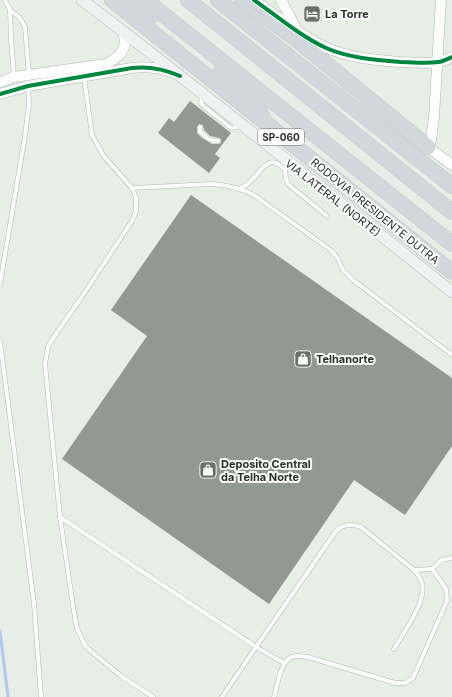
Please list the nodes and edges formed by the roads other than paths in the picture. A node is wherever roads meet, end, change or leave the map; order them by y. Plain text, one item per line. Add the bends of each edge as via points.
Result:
1 (5, 0) edge
2 (82, 0) edge
3 (112, 0) edge
4 (131, 0) edge
5 (145, 0) edge
6 (188, 0) edge
7 (218, 0) edge
8 (242, 0) edge
9 (254, 0) edge
10 (280, 0) edge
11 (441, 0) edge
12 (10, 10) junction
13 (298, 30) junction
14 (122, 31) junction
15 (452, 57) edge
16 (438, 62) junction
17 (29, 75) junction
18 (180, 76) junction
19 (14, 77) junction
20 (84, 77) junction
21 (0, 82) edge
22 (28, 86) junction
23 (0, 94) edge
24 (202, 98) junction
25 (203, 111) dead end
26 (242, 126) junction
27 (200, 127) dead end
28 (272, 130) junction
29 (218, 141) dead end
30 (428, 147) junction
31 (452, 165) edge
32 (452, 186) edge
33 (132, 188) junction
34 (241, 188) junction
35 (452, 212) edge
36 (327, 216) dead end
37 (452, 244) edge
38 (452, 272) edge
39 (0, 284) edge
40 (452, 292) edge
41 (0, 341) edge
42 (452, 356) edge
43 (60, 517) junction
44 (452, 558) edge
45 (432, 569) junction
46 (414, 570) junction
47 (256, 647) junction
48 (394, 649) dead end
49 (284, 663) junction
50 (41, 697) edge
51 (153, 697) edge
52 (222, 697) edge
53 (274, 697) edge

1 - 12 lane
2 - 14 main road, VIA LATERAL (NORTE)
3 - 28 highway, RODOVIA PRESIDENTE DUTRA / SP-060
4 - 28 highway via 250,98
5 - 37 highway, RODOVIA PRESIDENTE DUTRA / SP-060
6 - 35 highway
7 - 32 highway
8 - 30 highway via 296,40
9 - 13 street
10 - 13 street
11 - 16 street
12 - 17 lane via 20,18 25,27
12 - 19 lane
13 - 16 street via 325,48 355,57
14 - 17 street via 125,36 124,48 120,55 106,64
14 - 18 main road, VIA LATERAL (NORTE)
15 - 16 street
16 - 30 street via 433,130
17 - 19 street
18 - 20 street via 145,66
18 - 24 main road, VIA LATERAL (NORTE)
19 - 21 street
20 - 22 street
20 - 33 lane via 92,135 103,155
22 - 23 street
22 - 39 lane via 29,104 25,136
24 - 25 lane
24 - 26 main road, VIA LATERAL (NORTE)
24 - 26 lane via 229,129
26 - 40 main road, VIA LATERAL (NORTE)
27 - 29 lane via 200,132 205,137 212,142
28 - 38 highway, RODOVIA PRESIDENTE DUTRA / SP-060
30 - 31 street
33 - 34 lane via 212,184
33 - 43 lane via 136,197 136,211 132,221 51,341 46,358
34 - 36 lane via 251,183 266,164 274,162 285,170 289,185
34 - 42 lane via 332,251 343,270 353,280
41 - 50 lane via 34,604
43 - 47 lane
43 - 51 lane via 75,619 81,639 86,647 120,676
44 - 45 lane via 442,560
45 - 46 lane
45 - 49 lane via 446,589 447,601 413,678 405,683 395,683 308,657 295,656 288,658
46 - 47 lane via 361,527 344,525 336,531
46 - 48 lane via 423,585 422,596
47 - 49 lane
47 - 52 lane
49 - 53 lane

